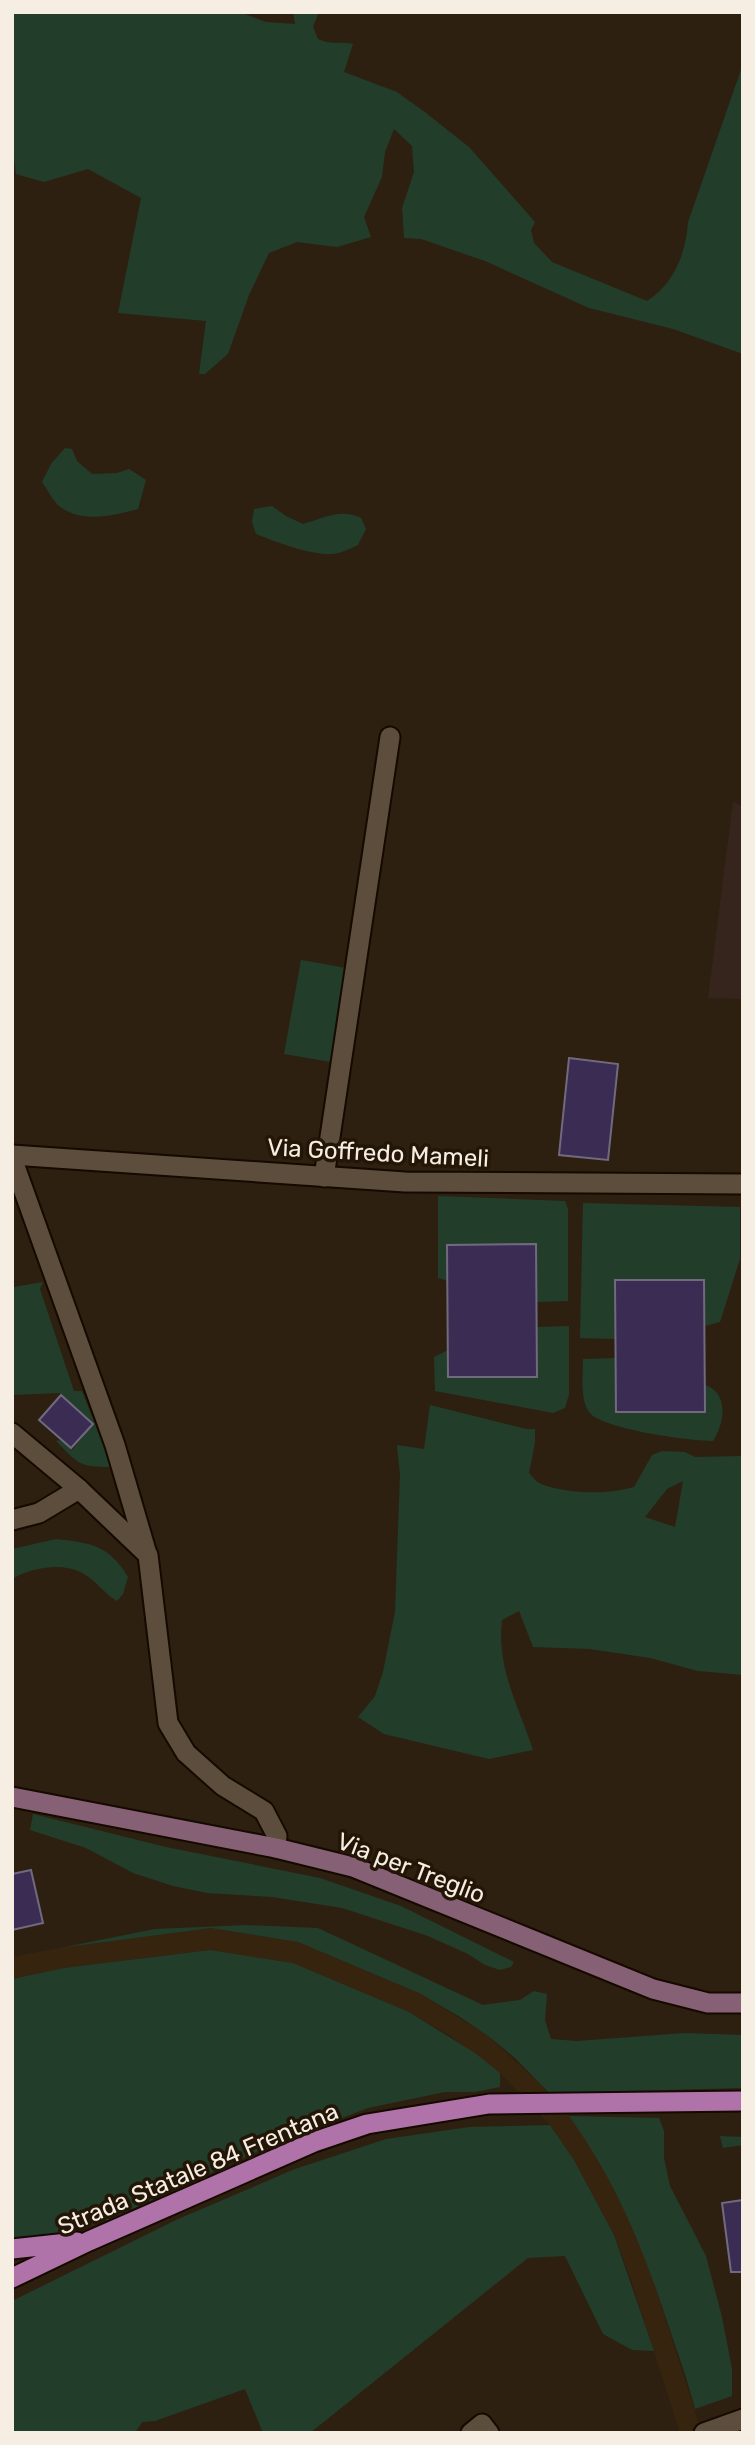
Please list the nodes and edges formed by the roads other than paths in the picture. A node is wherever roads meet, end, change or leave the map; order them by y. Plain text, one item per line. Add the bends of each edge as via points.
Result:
1 (390, 737) dead end
2 (12, 1156) edge
3 (324, 1177) junction
4 (743, 1184) edge
5 (12, 1433) edge
6 (79, 1489) junction
7 (12, 1520) edge
8 (148, 1555) junction
9 (12, 1797) edge
10 (276, 1848) junction
11 (743, 2003) edge
12 (743, 2101) edge
13 (89, 2241) junction
14 (12, 2249) edge
15 (12, 2278) edge
16 (743, 2418) edge
17 (471, 2433) edge
18 (489, 2433) edge
19 (704, 2433) edge

1 - 3 street
2 - 3 street, Via Goffredo Mameli
2 - 8 street via 115,1446
3 - 4 street, Via Goffredo Mameli via 405,1182
5 - 6 street
6 - 7 street via 39,1513
6 - 8 street
8 - 10 street via 168,1723 186,1753 223,1786 264,1811 277,1836
9 - 10 main road, Via per Treglio
10 - 11 main road, Via per Treglio via 353,1867 653,1989 708,2003
12 - 13 main road, Strada Statale 84 Frentana via 489,2104 367,2124 314,2142
13 - 14 main road
13 - 15 main road, Strada Statale 84 Frentana
16 - 19 street
17 - 18 street via 482,2424

